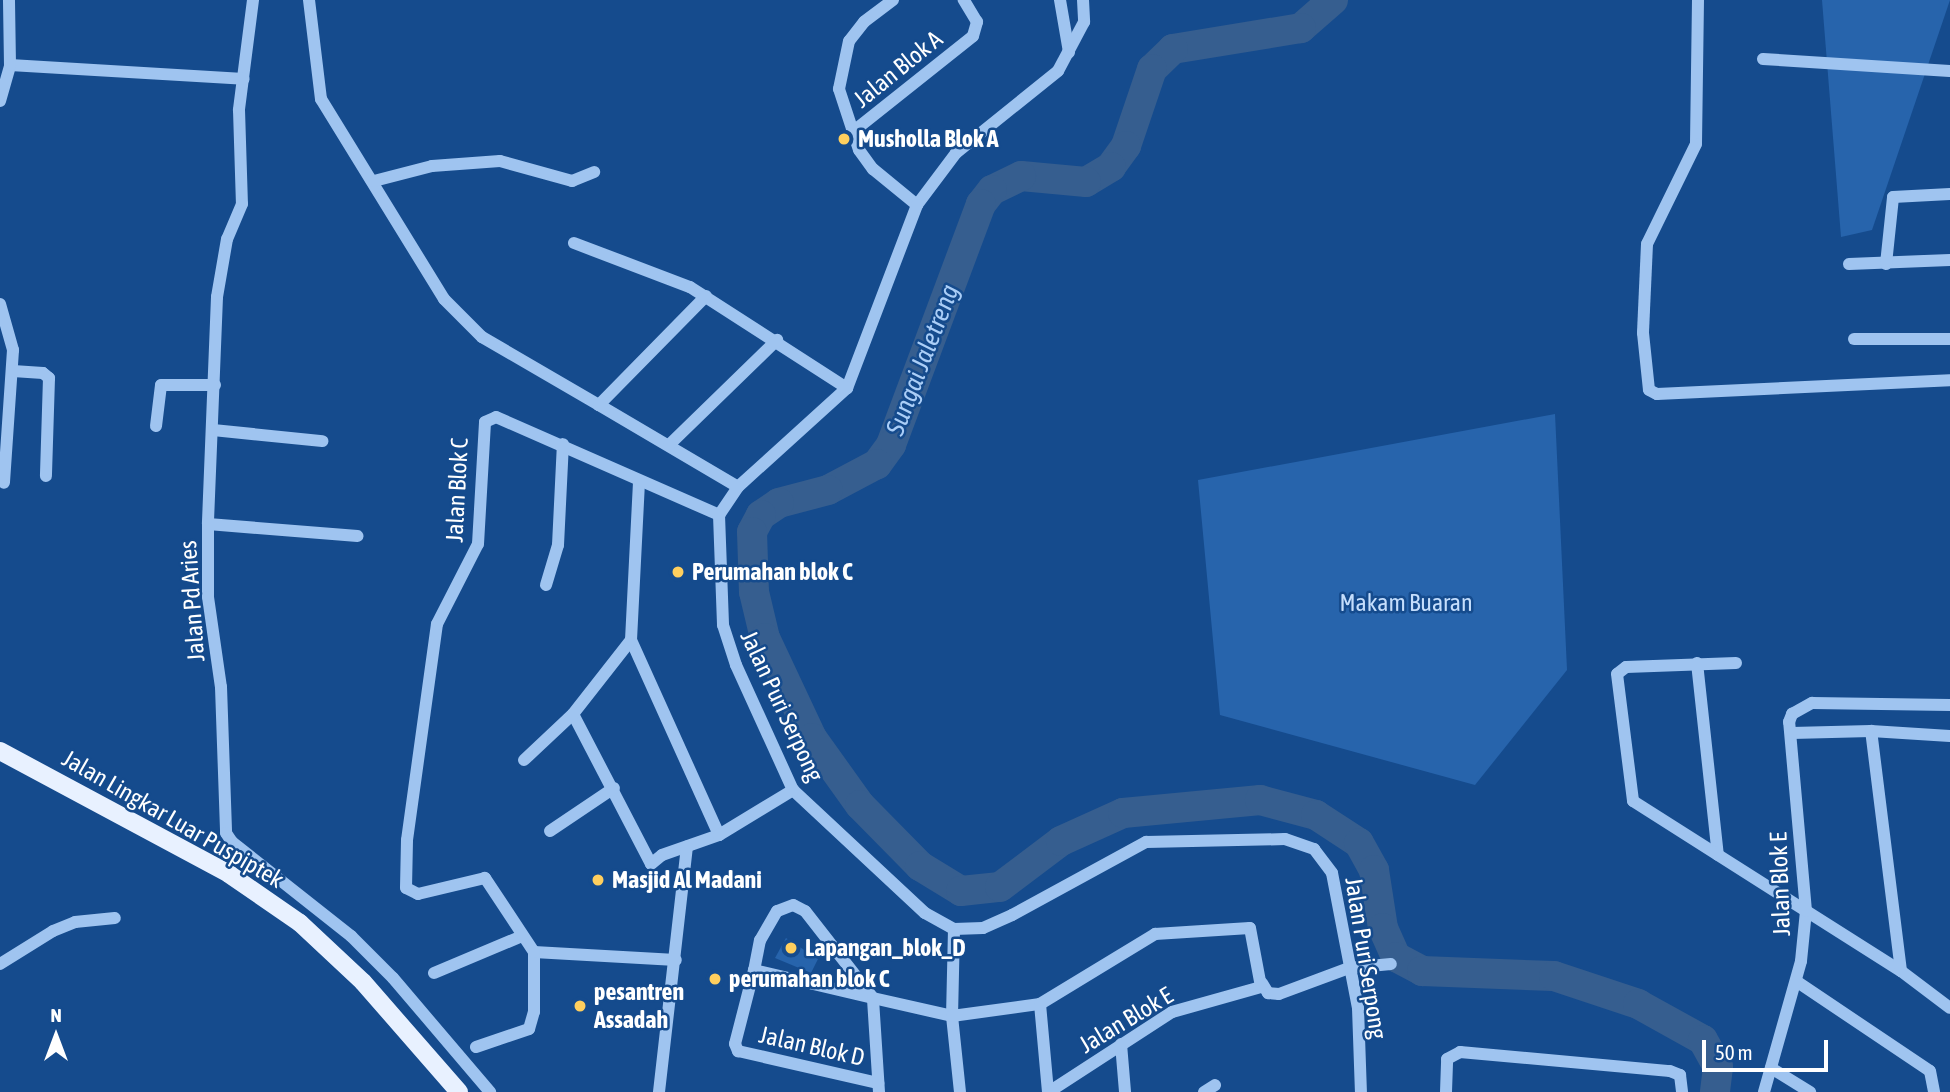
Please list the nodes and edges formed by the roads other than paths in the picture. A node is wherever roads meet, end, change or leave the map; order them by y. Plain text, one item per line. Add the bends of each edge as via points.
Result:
1 (9, 0) edge
2 (253, 0) edge
3 (309, 0) edge
4 (893, 0) edge
5 (964, 0) edge
6 (1060, 0) edge
7 (1083, 0) edge
8 (1698, 0) edge
9 (1069, 52) junction
10 (1763, 59) dead end
11 (10, 65) junction
12 (1950, 71) edge
13 (244, 79) junction
14 (0, 101) edge
15 (850, 134) junction
16 (594, 172) dead end
17 (374, 181) junction
18 (1950, 194) edge
19 (917, 205) junction
20 (574, 243) dead end
21 (1950, 260) edge
22 (1849, 264) dead end
23 (1886, 264) junction
24 (706, 296) junction
25 (0, 304) edge
26 (1854, 339) dead end
27 (1950, 339) edge
28 (777, 340) junction
29 (13, 371) junction
30 (1950, 380) edge
31 (215, 385) junction
32 (848, 388) junction
33 (5, 391) edge
34 (599, 405) junction
35 (156, 426) dead end
36 (213, 430) junction
37 (322, 441) dead end
38 (563, 444) junction
39 (669, 444) junction
40 (46, 477) dead end
41 (639, 481) junction
42 (4, 484) dead end
43 (738, 487) junction
44 (719, 515) junction
45 (208, 524) junction
46 (358, 536) dead end
47 (546, 585) dead end
48 (631, 640) junction
49 (1697, 663) junction
50 (1736, 663) dead end
51 (1950, 705) edge
52 (573, 714) junction
53 (1871, 730) junction
54 (1792, 733) junction
55 (1950, 736) edge
56 (0, 751) edge
57 (524, 760) dead end
58 (614, 788) junction
59 (793, 790) junction
60 (550, 831) dead end
61 (719, 835) junction
62 (687, 847) junction
63 (1718, 855) junction
64 (1806, 911) junction
65 (115, 918) dead end
66 (954, 929) junction
67 (522, 936) junction
68 (534, 951) junction
69 (676, 960) junction
70 (0, 964) edge
71 (1391, 964) dead end
72 (1349, 968) junction
73 (754, 970) junction
74 (1901, 971) junction
75 (434, 973) dead end
76 (1796, 981) junction
77 (1262, 983) junction
78 (873, 998) junction
79 (1040, 1004) junction
80 (1950, 1008) edge
81 (952, 1016) junction
82 (1121, 1044) junction
83 (476, 1047) dead end
84 (1771, 1068) junction
85 (878, 1087) edge
86 (459, 1092) edge
87 (490, 1092) edge
88 (659, 1092) edge
89 (960, 1092) edge
90 (1049, 1092) edge
91 (1125, 1092) edge
92 (1361, 1092) edge
93 (1446, 1092) edge
94 (1682, 1092) edge
95 (1764, 1092) edge
96 (1810, 1092) edge
97 (1934, 1092) edge

1 - 11 street
2 - 13 street, Jalan Pd Aries
3 - 17 street via 321,99
4 - 15 street, Jalan Blok A via 864,22 842,61 839,89
5 - 15 street, Jalan Blok A via 977,22 973,36
6 - 9 street
7 - 9 street via 1084,22
8 - 30 street via 1696,144 1647,244 1643,333 1649,390 1657,394
9 - 19 street via 1049,82 956,153
10 - 12 street
11 - 13 street
11 - 14 street
13 - 31 street, Jalan Pd Aries via 239,124 242,204 222,256
15 - 19 street, Jalan Blok A via 873,169
16 - 17 street via 572,181 500,161 432,166
17 - 34 street via 444,299 468,326
18 - 23 street via 1893,197
19 - 32 street
20 - 24 street
21 - 23 street
22 - 23 street
24 - 28 street
24 - 34 street
25 - 29 street via 11,337
26 - 27 street
28 - 32 street
28 - 39 street
29 - 33 street
29 - 40 street via 43,373 49,378
31 - 35 street via 161,385
31 - 36 street, Jalan Pd Aries
32 - 43 street
33 - 42 street
34 - 39 street
36 - 37 street
36 - 45 street, Jalan Pd Aries
38 - 41 street, Jalan Blok C
38 - 47 street via 558,545
38 - 67 street, Jalan Blok C via 496,416 488,418 482,428 478,544 437,624 407,840 406,888 418,894 485,878
39 - 43 street
41 - 44 street, Jalan Blok C
41 - 48 street
43 - 44 street
44 - 59 street, Jalan Puri Serpong via 723,625 736,665
45 - 46 street
45 - 87 street, Jalan Pd Aries via 208,597 221,687 226,833 351,936
48 - 52 street
48 - 61 street
49 - 50 street
49 - 63 street
49 - 63 street via 1626,667 1617,674 1616,684 1633,801
51 - 54 street, Jalan Blok E via 1812,703 1792,714
52 - 57 street
52 - 58 street
53 - 54 street
53 - 55 street
53 - 74 street
54 - 64 street, Jalan Blok E
56 - 86 main road, Jalan Lingkar Luar Puspiptek via 229,874 300,923 363,982
58 - 60 street
58 - 62 street via 651,864
59 - 61 street
59 - 66 street, Jalan Puri Serpong via 925,913
61 - 62 street
62 - 69 street
63 - 64 street
64 - 74 street
64 - 76 street, Jalan Blok E
65 - 70 street via 75,922 53,930
66 - 72 street, Jalan Puri Serpong via 983,928 1012,915 1146,842 1292,839 1314,849 1328,864
66 - 81 street
67 - 68 street
67 - 75 street
68 - 69 street
68 - 83 street via 534,1012 529,1029
69 - 88 street
71 - 72 street
72 - 77 street via 1279,994 1268,993
72 - 92 street, Jalan Puri Serpong via 1358,1008
73 - 78 street
73 - 78 street via 773,915 793,905 805,911
73 - 85 street, Jalan Blok D via 735,1044 738,1051
74 - 80 street
76 - 84 street, Jalan Blok E
76 - 97 street via 1930,1072
77 - 79 street via 1254,937 1244,926 1156,934
77 - 82 street, Jalan Blok E via 1257,990 1172,1012
78 - 81 street
78 - 85 street
79 - 81 street
79 - 90 street, Jalan Blok E
81 - 89 street
82 - 90 street, Jalan Blok E
82 - 91 street
84 - 95 street, Jalan Blok E
84 - 96 street
93 - 94 street via 1447,1059 1460,1052 1670,1071 1680,1075

